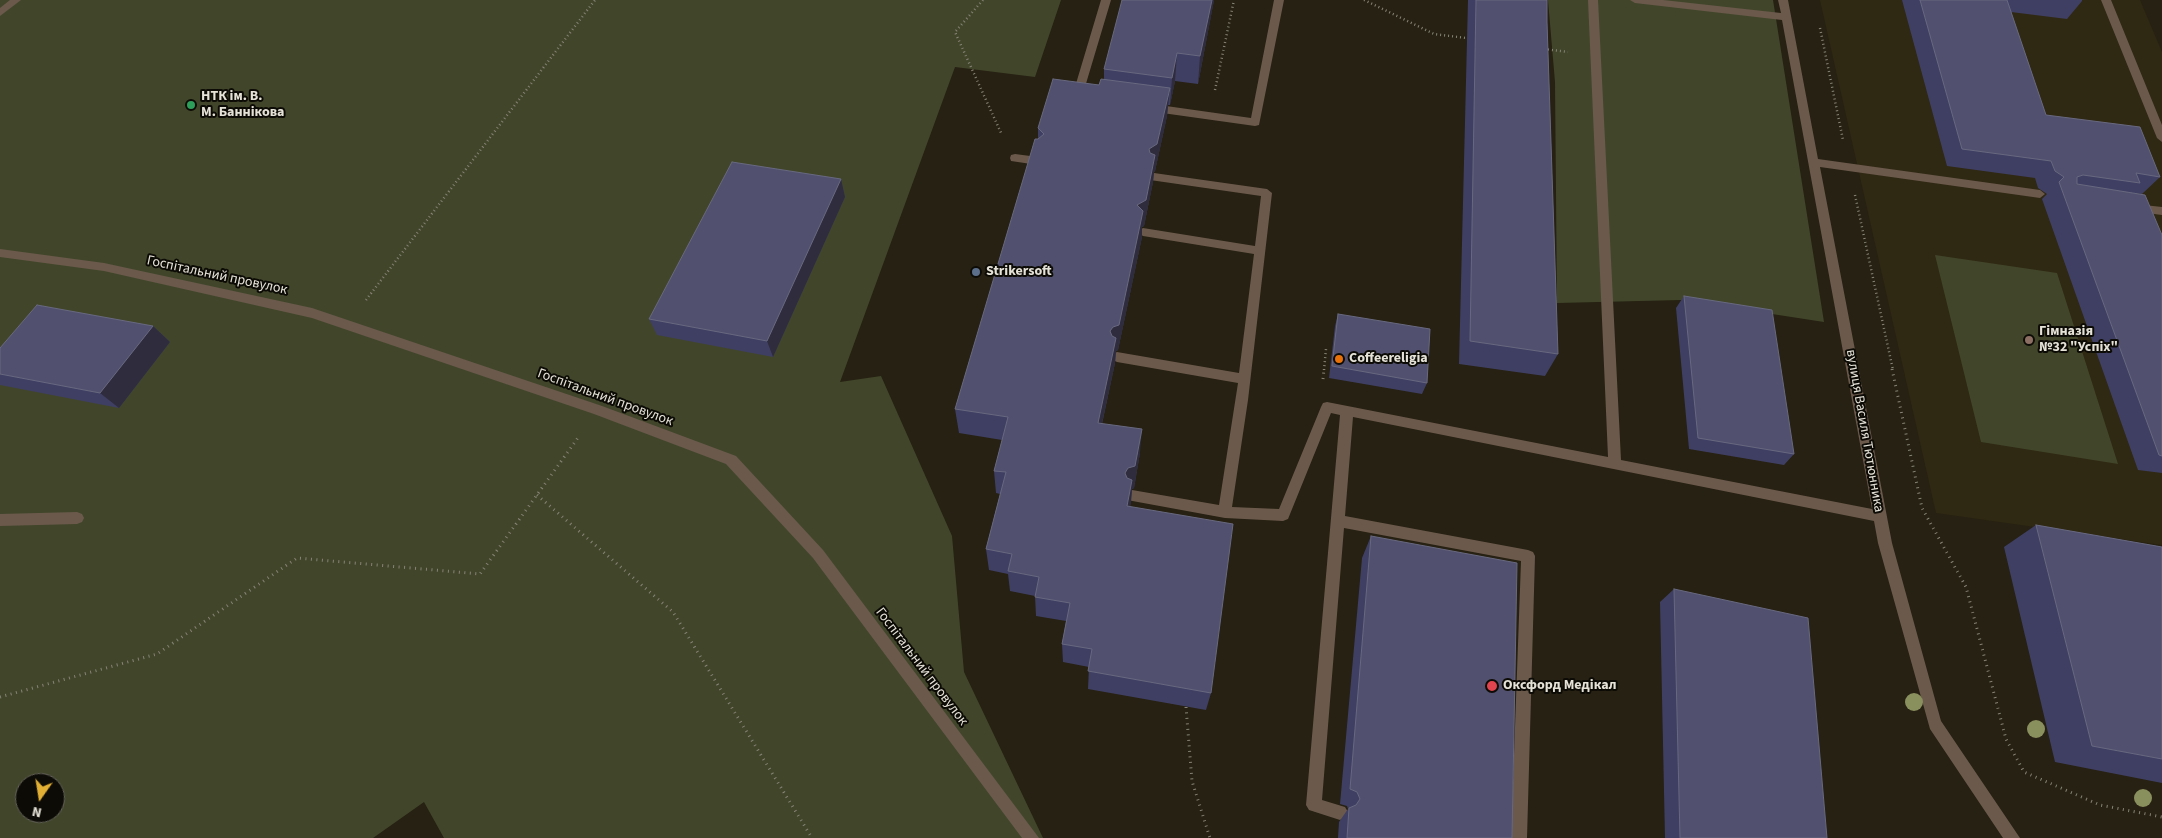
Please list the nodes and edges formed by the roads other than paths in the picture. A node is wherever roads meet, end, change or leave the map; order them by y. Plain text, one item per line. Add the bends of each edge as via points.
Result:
1 (16, 0) edge
2 (1106, 0) edge
3 (1279, 0) edge
4 (1593, 0) edge
5 (1634, 0) edge
6 (1783, 0) edge
7 (2106, 0) edge
8 (0, 13) edge
9 (1786, 17) junction
10 (1086, 100) edge
11 (1144, 107) edge
12 (2162, 138) edge
13 (1015, 158) road end
14 (1038, 161) edge
15 (1814, 162) junction
16 (1154, 177) edge
17 (2040, 194) dead end
18 (2124, 206) edge
19 (2162, 211) edge
20 (1143, 232) edge
21 (1260, 251) junction
22 (0, 254) edge
23 (1117, 357) edge
24 (1244, 379) junction
25 (1347, 410) junction
26 (1615, 462) junction
27 (1132, 496) edge
28 (1224, 512) junction
29 (1879, 516) junction
30 (77, 518) dead end
31 (0, 520) edge
32 (1338, 521) junction
33 (1340, 812) dead end
34 (1030, 838) edge
35 (1519, 838) edge
36 (2012, 838) edge

1 - 8 street
2 - 10 street via 1077,98
3 - 11 street via 1254,122
4 - 26 street
5 - 9 street
6 - 9 street, вулиця Василя Тютюнника
7 - 12 street
9 - 15 street, вулиця Василя Тютюнника
13 - 14 street
15 - 17 street
15 - 29 street, вулиця Василя Тютюнника
16 - 21 street via 1267,193
18 - 19 street
20 - 21 street
21 - 24 street
22 - 34 street, Госпітальний провулок via 104,267 312,313 598,410 731,460 818,554
23 - 24 street
24 - 28 street
25 - 26 street
25 - 28 street via 1326,406 1284,514
25 - 32 street
26 - 29 street
27 - 28 street
29 - 36 street, вулиця Василя Тютюнника via 1935,724
30 - 31 street
32 - 33 street via 1314,805
32 - 35 street via 1528,556

